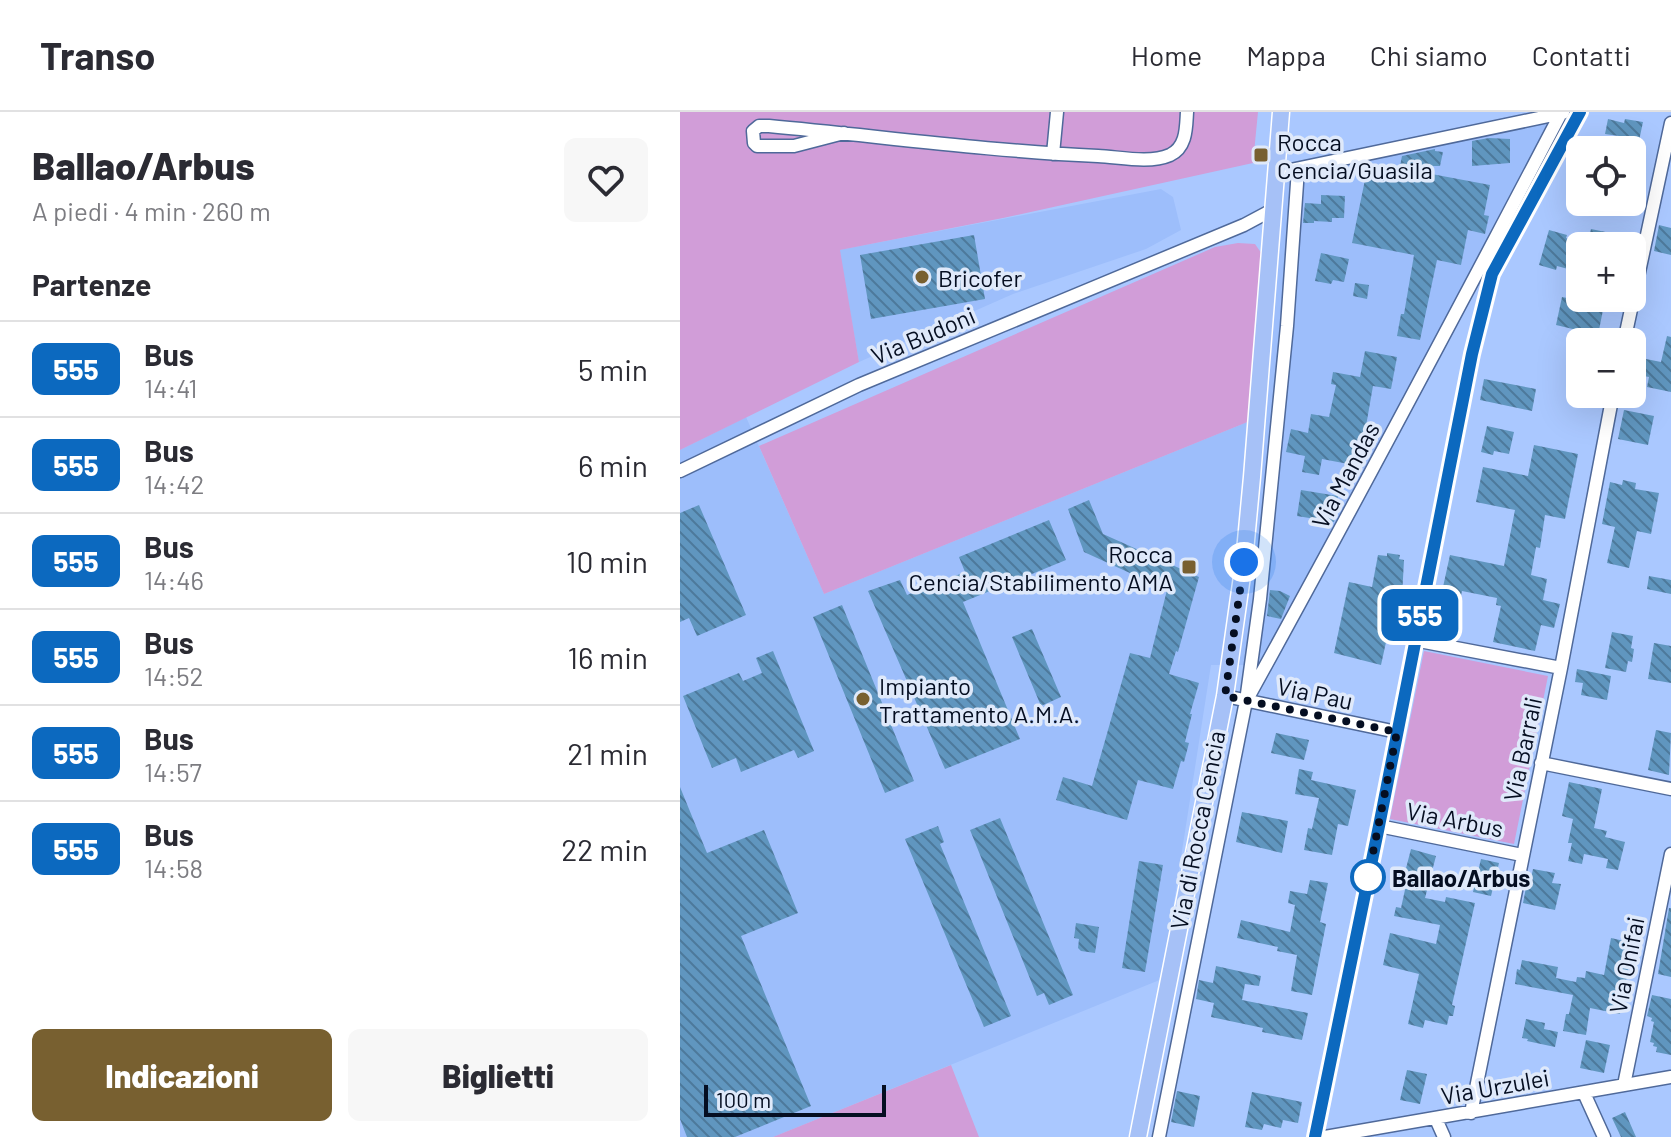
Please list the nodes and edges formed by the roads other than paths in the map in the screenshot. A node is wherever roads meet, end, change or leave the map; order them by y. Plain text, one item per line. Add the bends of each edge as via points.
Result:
1 (1057, 112) edge
2 (1187, 112) edge
3 (1281, 112) edge
4 (1563, 112) edge
5 (1580, 112) edge
6 (1671, 123) edge
7 (844, 133) junction
8 (1053, 154) junction
9 (1537, 158) junction
10 (1551, 165) junction
11 (1298, 169) junction
12 (1276, 173) junction
13 (1515, 201) junction
14 (1528, 208) junction
15 (1274, 209) junction
16 (1494, 242) junction
17 (1507, 247) junction
18 (1486, 272) junction
19 (1627, 328) edge
20 (1610, 408) edge
21 (680, 471) edge
22 (1414, 640) junction
23 (1561, 668) junction
24 (1225, 696) junction
25 (1246, 701) junction
26 (1397, 732) junction
27 (1541, 763) junction
28 (1671, 789) edge
29 (1379, 826) junction
30 (1198, 835) junction
31 (1219, 839) junction
32 (1671, 854) edge
33 (1522, 855) junction
34 (1671, 1077) edge
35 (1624, 1085) junction
36 (1584, 1093) junction
37 (1471, 1113) junction
38 (1436, 1119) junction
39 (1138, 1137) edge
40 (1159, 1137) edge
41 (1315, 1137) edge
42 (1325, 1137) edge
43 (1444, 1137) edge
44 (1604, 1137) edge

1 - 8 street
2 - 8 street via 1183,142 1167,156
3 - 12 main road, Via di Rocca Cencia
4 - 9 street
4 - 11 street
5 - 10 street
6 - 19 street
7 - 7 street via 759,126 753,140 757,146 794,146
7 - 8 street
9 - 10 street
9 - 13 street
10 - 14 street
11 - 12 street
11 - 25 street, Via di Rocca Cencia via 1271,490
12 - 15 main road, Via di Rocca Cencia
13 - 14 street
13 - 16 street
14 - 17 street
15 - 21 street, Via Budoni via 859,385
15 - 24 main road, Via di Rocca Cencia via 1248,526
16 - 17 street
16 - 18 street
17 - 18 street
18 - 22 street
18 - 25 street, Via Mandas
20 - 23 street, Via Barrali
22 - 23 street
22 - 26 street
23 - 27 street, Via Barrali
24 - 25 street, Via Pau
24 - 30 main road, Via di Rocca Cencia
25 - 26 street, Via Pau
25 - 31 street, Via di Rocca Cencia
26 - 29 street
27 - 28 street
27 - 33 street, Via Barrali
29 - 33 street, Via Arbus
29 - 41 street
30 - 31 street
30 - 39 main road, Via di Rocca Cencia
31 - 40 street, Via di Rocca Cencia
32 - 35 street, Via Onifai
33 - 37 street, Via Barrali
34 - 35 street, Via Urzulei
35 - 36 street, Via Urzulei
36 - 37 street, Via Urzulei
36 - 44 street
37 - 38 street, Via Urzulei
38 - 42 street, Via Urzulei
38 - 43 street

